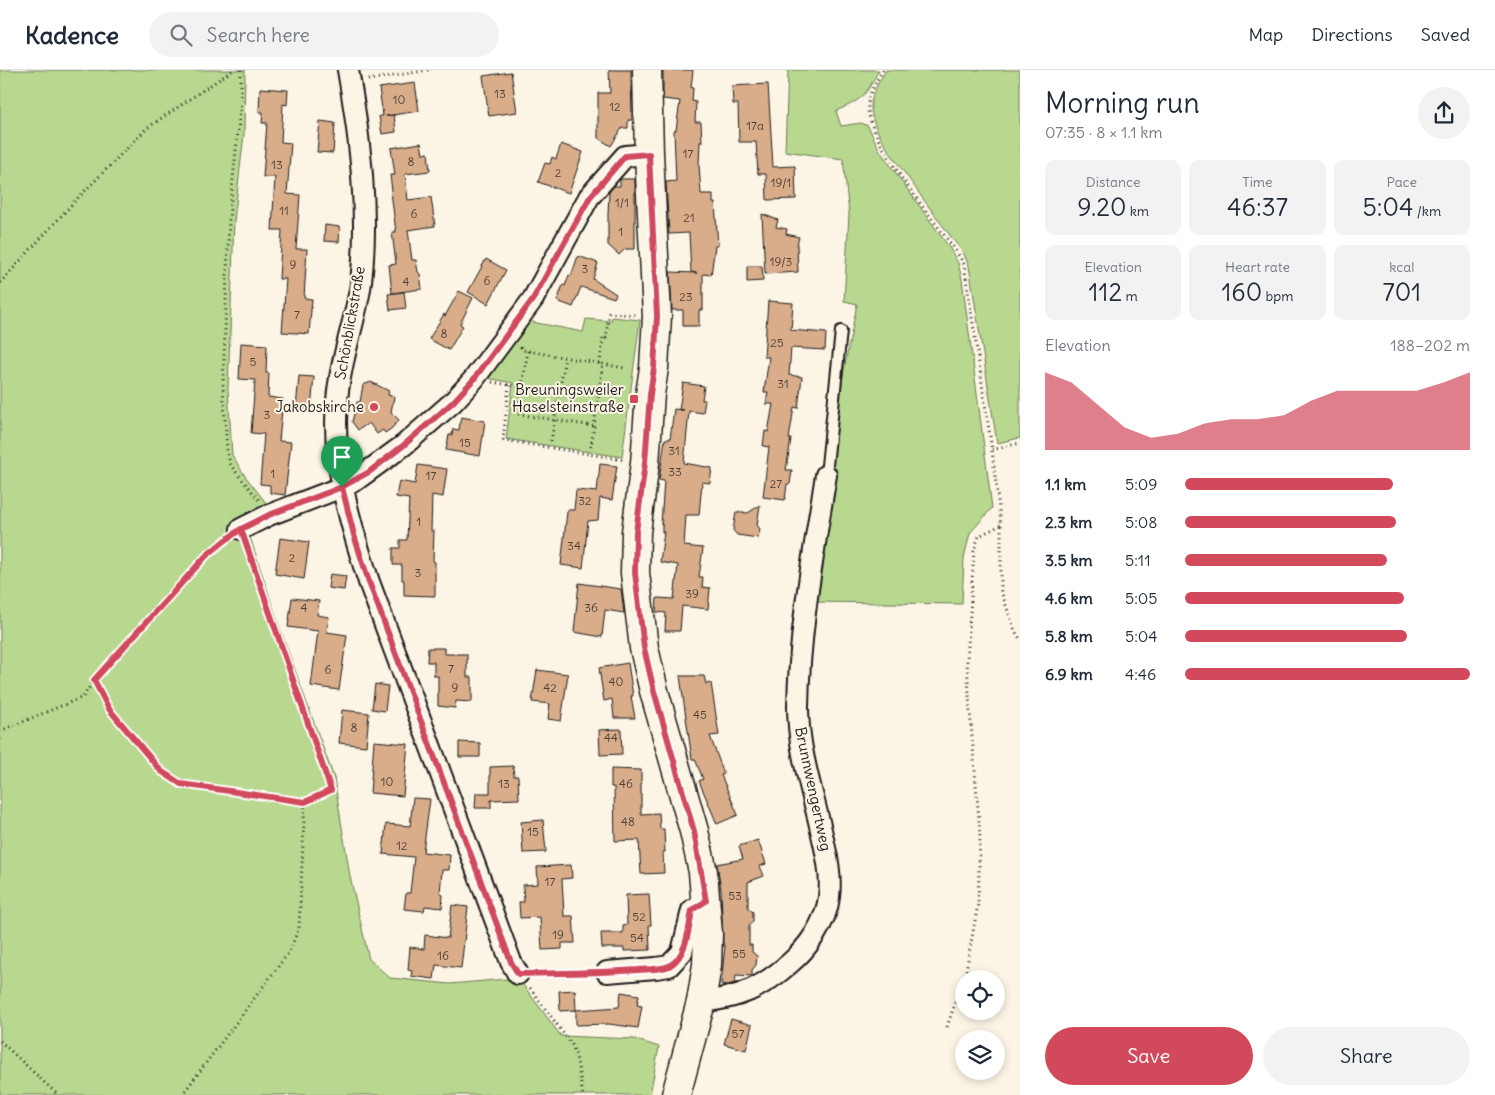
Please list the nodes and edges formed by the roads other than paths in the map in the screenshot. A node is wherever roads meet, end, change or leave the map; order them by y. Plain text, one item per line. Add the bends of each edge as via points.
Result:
1 (647, 70) edge
2 (349, 76) edge
3 (649, 154) junction
4 (840, 331) dead end
5 (826, 475) joint
6 (342, 487) junction
7 (241, 529) road end
8 (706, 901) junction
9 (607, 972) road end
10 (518, 974) road end
11 (701, 1002) junction
12 (676, 1095) edge

1 - 3 street
2 - 6 street, Schönblickstraße via 359,139 364,231 361,282 339,379 336,419
3 - 6 street via 625,156 590,197 533,299 453,402 369,472
3 - 8 street via 657,316 636,532 635,573 644,648 694,831
4 - 5 lane
5 - 11 street, Brunnwengertweg via 802,644 798,709 800,738 830,876 829,898 811,941 776,976 739,996
6 - 7 street
6 - 10 street, Schönblickstraße via 369,582
8 - 9 street via 692,910 682,952 669,966
8 - 11 street via 708,934
11 - 12 street

